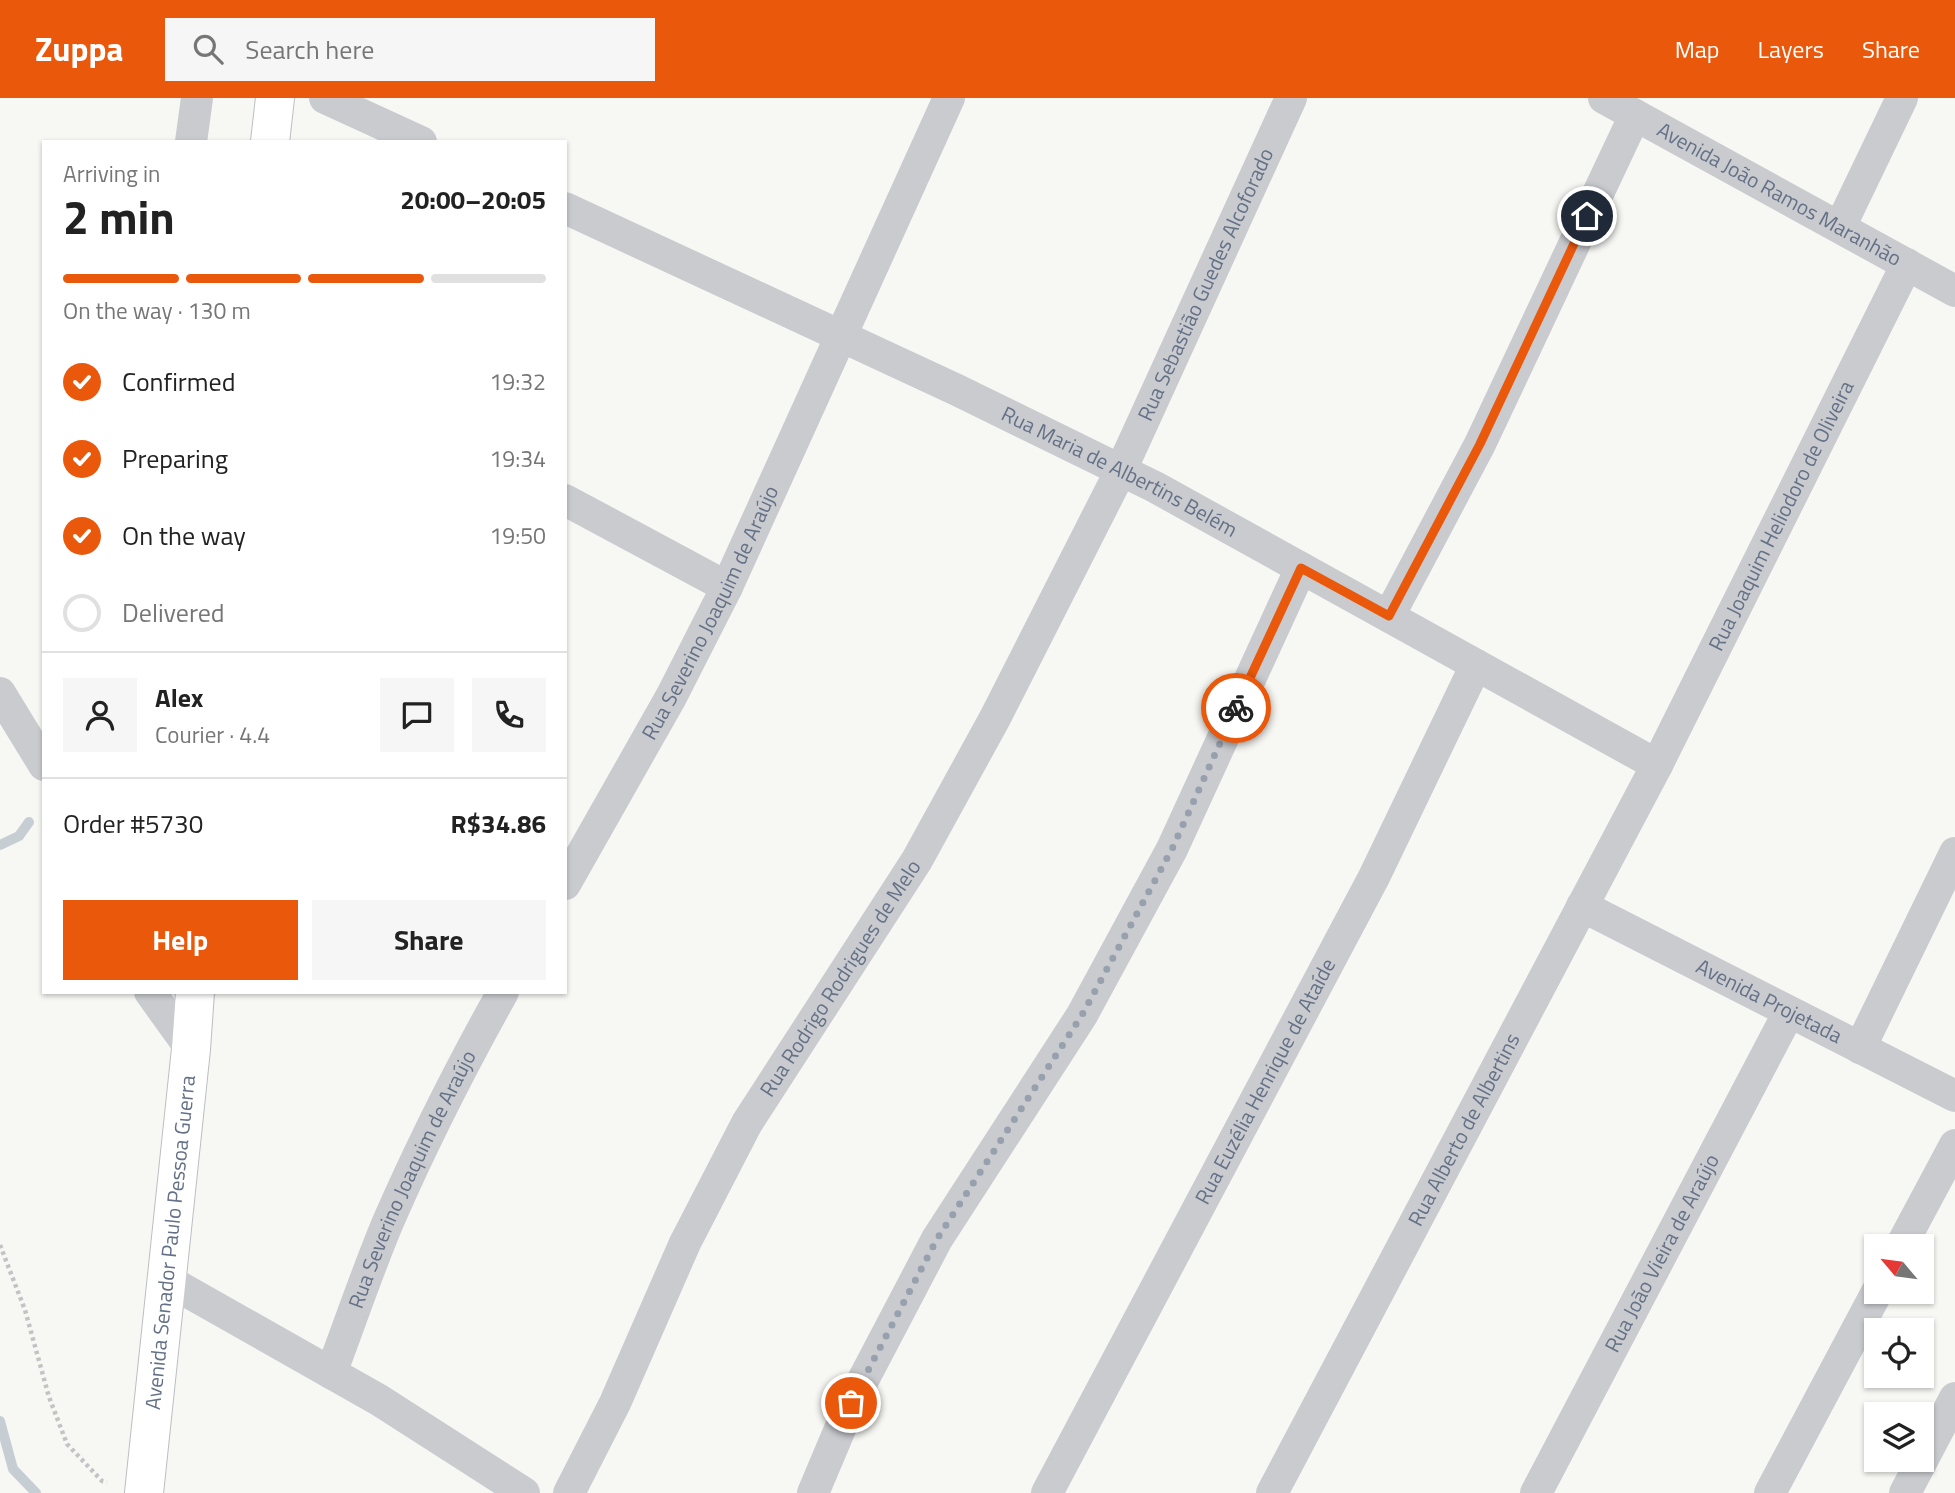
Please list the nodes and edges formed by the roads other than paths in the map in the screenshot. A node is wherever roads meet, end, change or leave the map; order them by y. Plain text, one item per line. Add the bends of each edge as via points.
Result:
1 (197, 98) edge
2 (275, 98) edge
3 (325, 98) edge
4 (949, 98) edge
5 (1291, 98) edge
6 (1604, 98) edge
7 (1902, 98) edge
8 (1635, 115) junction
9 (191, 140) edge
10 (270, 140) edge
11 (417, 140) edge
12 (567, 209) edge
13 (1840, 227) junction
14 (1906, 264) junction
15 (1955, 290) edge
16 (842, 336) junction
17 (1121, 470) junction
18 (567, 501) edge
19 (1301, 568) junction
20 (727, 587) junction
21 (1389, 616) junction
22 (1476, 665) junction
23 (0, 693) edge
24 (42, 762) edge
25 (1657, 765) junction
26 (1955, 853) edge
27 (567, 880) edge
28 (1582, 906) junction
29 (151, 994) edge
30 (195, 994) edge
31 (502, 994) edge
32 (1789, 1012) junction
33 (1860, 1048) junction
34 (191, 1049) junction
35 (1955, 1096) edge
36 (1955, 1145) edge
37 (1907, 1234) edge
38 (167, 1280) junction
39 (1871, 1304) edge
40 (331, 1373) junction
41 (1955, 1398) edge
42 (129, 1489) edge
43 (524, 1493) edge
44 (569, 1493) edge
45 (813, 1493) edge
46 (1047, 1493) edge
47 (1272, 1493) edge
48 (1536, 1493) edge
49 (1770, 1493) edge
50 (1905, 1493) edge

1 - 9 street
2 - 10 main road
3 - 11 street
4 - 16 street, Rua Severino Joaquim de Araújo
5 - 17 street, Rua Sebastião Guedes Alcoforado
6 - 8 street, Avenida João Ramos Maranhão
7 - 13 street
8 - 13 street, Avenida João Ramos Maranhão
8 - 21 street via 1480,444
12 - 16 street, Rua Maria de Albertins Belém
13 - 14 street, Avenida João Ramos Maranhão
14 - 15 street, Avenida João Ramos Maranhão
14 - 25 street, Rua Joaquim Heliodoro de Oliveira
16 - 17 street, Rua Maria de Albertins Belém
16 - 20 street, Rua Severino Joaquim de Araújo
17 - 19 street, Rua Maria de Albertins Belém
17 - 44 street, Rua Rodrigo Rodrigues de Melo via 917,860 747,1124 685,1243 615,1403
18 - 20 street
19 - 21 street, Rua Maria de Albertins Belém
19 - 45 street via 1172,849 1082,1015 937,1239 851,1403
20 - 27 street, Rua Severino Joaquim de Araújo
21 - 22 street, Rua Maria de Albertins Belém
22 - 25 street, Rua Maria de Albertins Belém
22 - 46 street, Rua Euzélia Henrique de Ataíde via 1374,877
23 - 24 street
25 - 28 street, Rua Alberto de Albertins
26 - 33 street
28 - 32 street, Avenida Projetada
28 - 47 street, Rua Alberto de Albertins
29 - 34 street
30 - 34 main road, Avenida Senador Paulo Pessoa Guerra
31 - 40 street, Rua Severino Joaquim de Araújo via 387,1224
32 - 33 street, Avenida Projetada
32 - 48 street, Rua João Vieira de Araújo
33 - 35 street, Avenida Projetada
34 - 38 main road, Avenida Senador Paulo Pessoa Guerra
36 - 37 street
38 - 40 street
38 - 42 main road, Avenida Senador Paulo Pessoa Guerra
39 - 49 street
40 - 43 street
41 - 50 street

